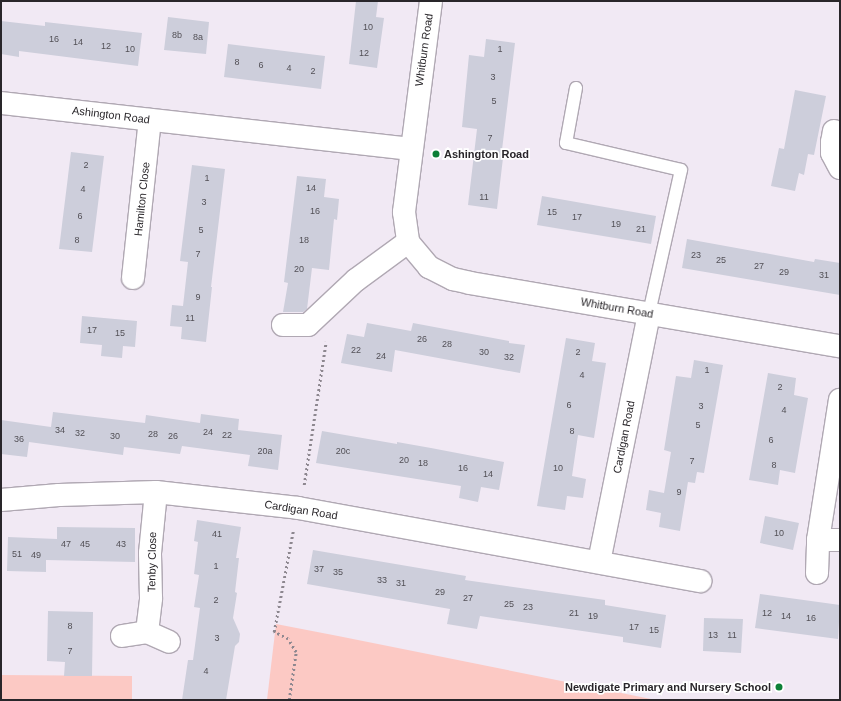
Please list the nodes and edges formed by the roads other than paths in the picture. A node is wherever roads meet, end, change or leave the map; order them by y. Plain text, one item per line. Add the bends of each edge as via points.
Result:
1 (431, 1) edge
2 (576, 88) dead end
3 (1, 102) edge
4 (150, 120) junction
5 (834, 131) dead end
6 (411, 149) junction
7 (840, 168) edge
8 (408, 242) junction
9 (133, 278) dead end
10 (649, 313) junction
11 (282, 325) dead end
12 (840, 346) edge
13 (840, 400) edge
14 (156, 492) junction
15 (1, 500) edge
16 (833, 542) edge
17 (599, 562) junction
18 (817, 573) dead end
19 (700, 581) dead end
20 (146, 632) junction
21 (122, 636) dead end
22 (169, 642) dead end

1 - 6 street, Whitburn Road
2 - 10 lane via 566,143 681,170
3 - 4 street, Ashington Road
4 - 6 street, Ashington Road
4 - 9 street, Hamilton Close
5 - 7 street via 832,153
6 - 8 street, Whitburn Road via 404,212
8 - 10 street, Whitburn Road via 430,267 453,280
8 - 11 street via 356,280 308,325
10 - 12 street, Whitburn Road
10 - 17 street, Cardigan Road
13 - 16 street
14 - 15 street, Cardigan Road via 59,495
14 - 17 street, Cardigan Road via 298,508
14 - 20 street, Tenby Close via 150,553 151,598
16 - 18 street
17 - 19 street, Cardigan Road
20 - 21 street
20 - 22 street

